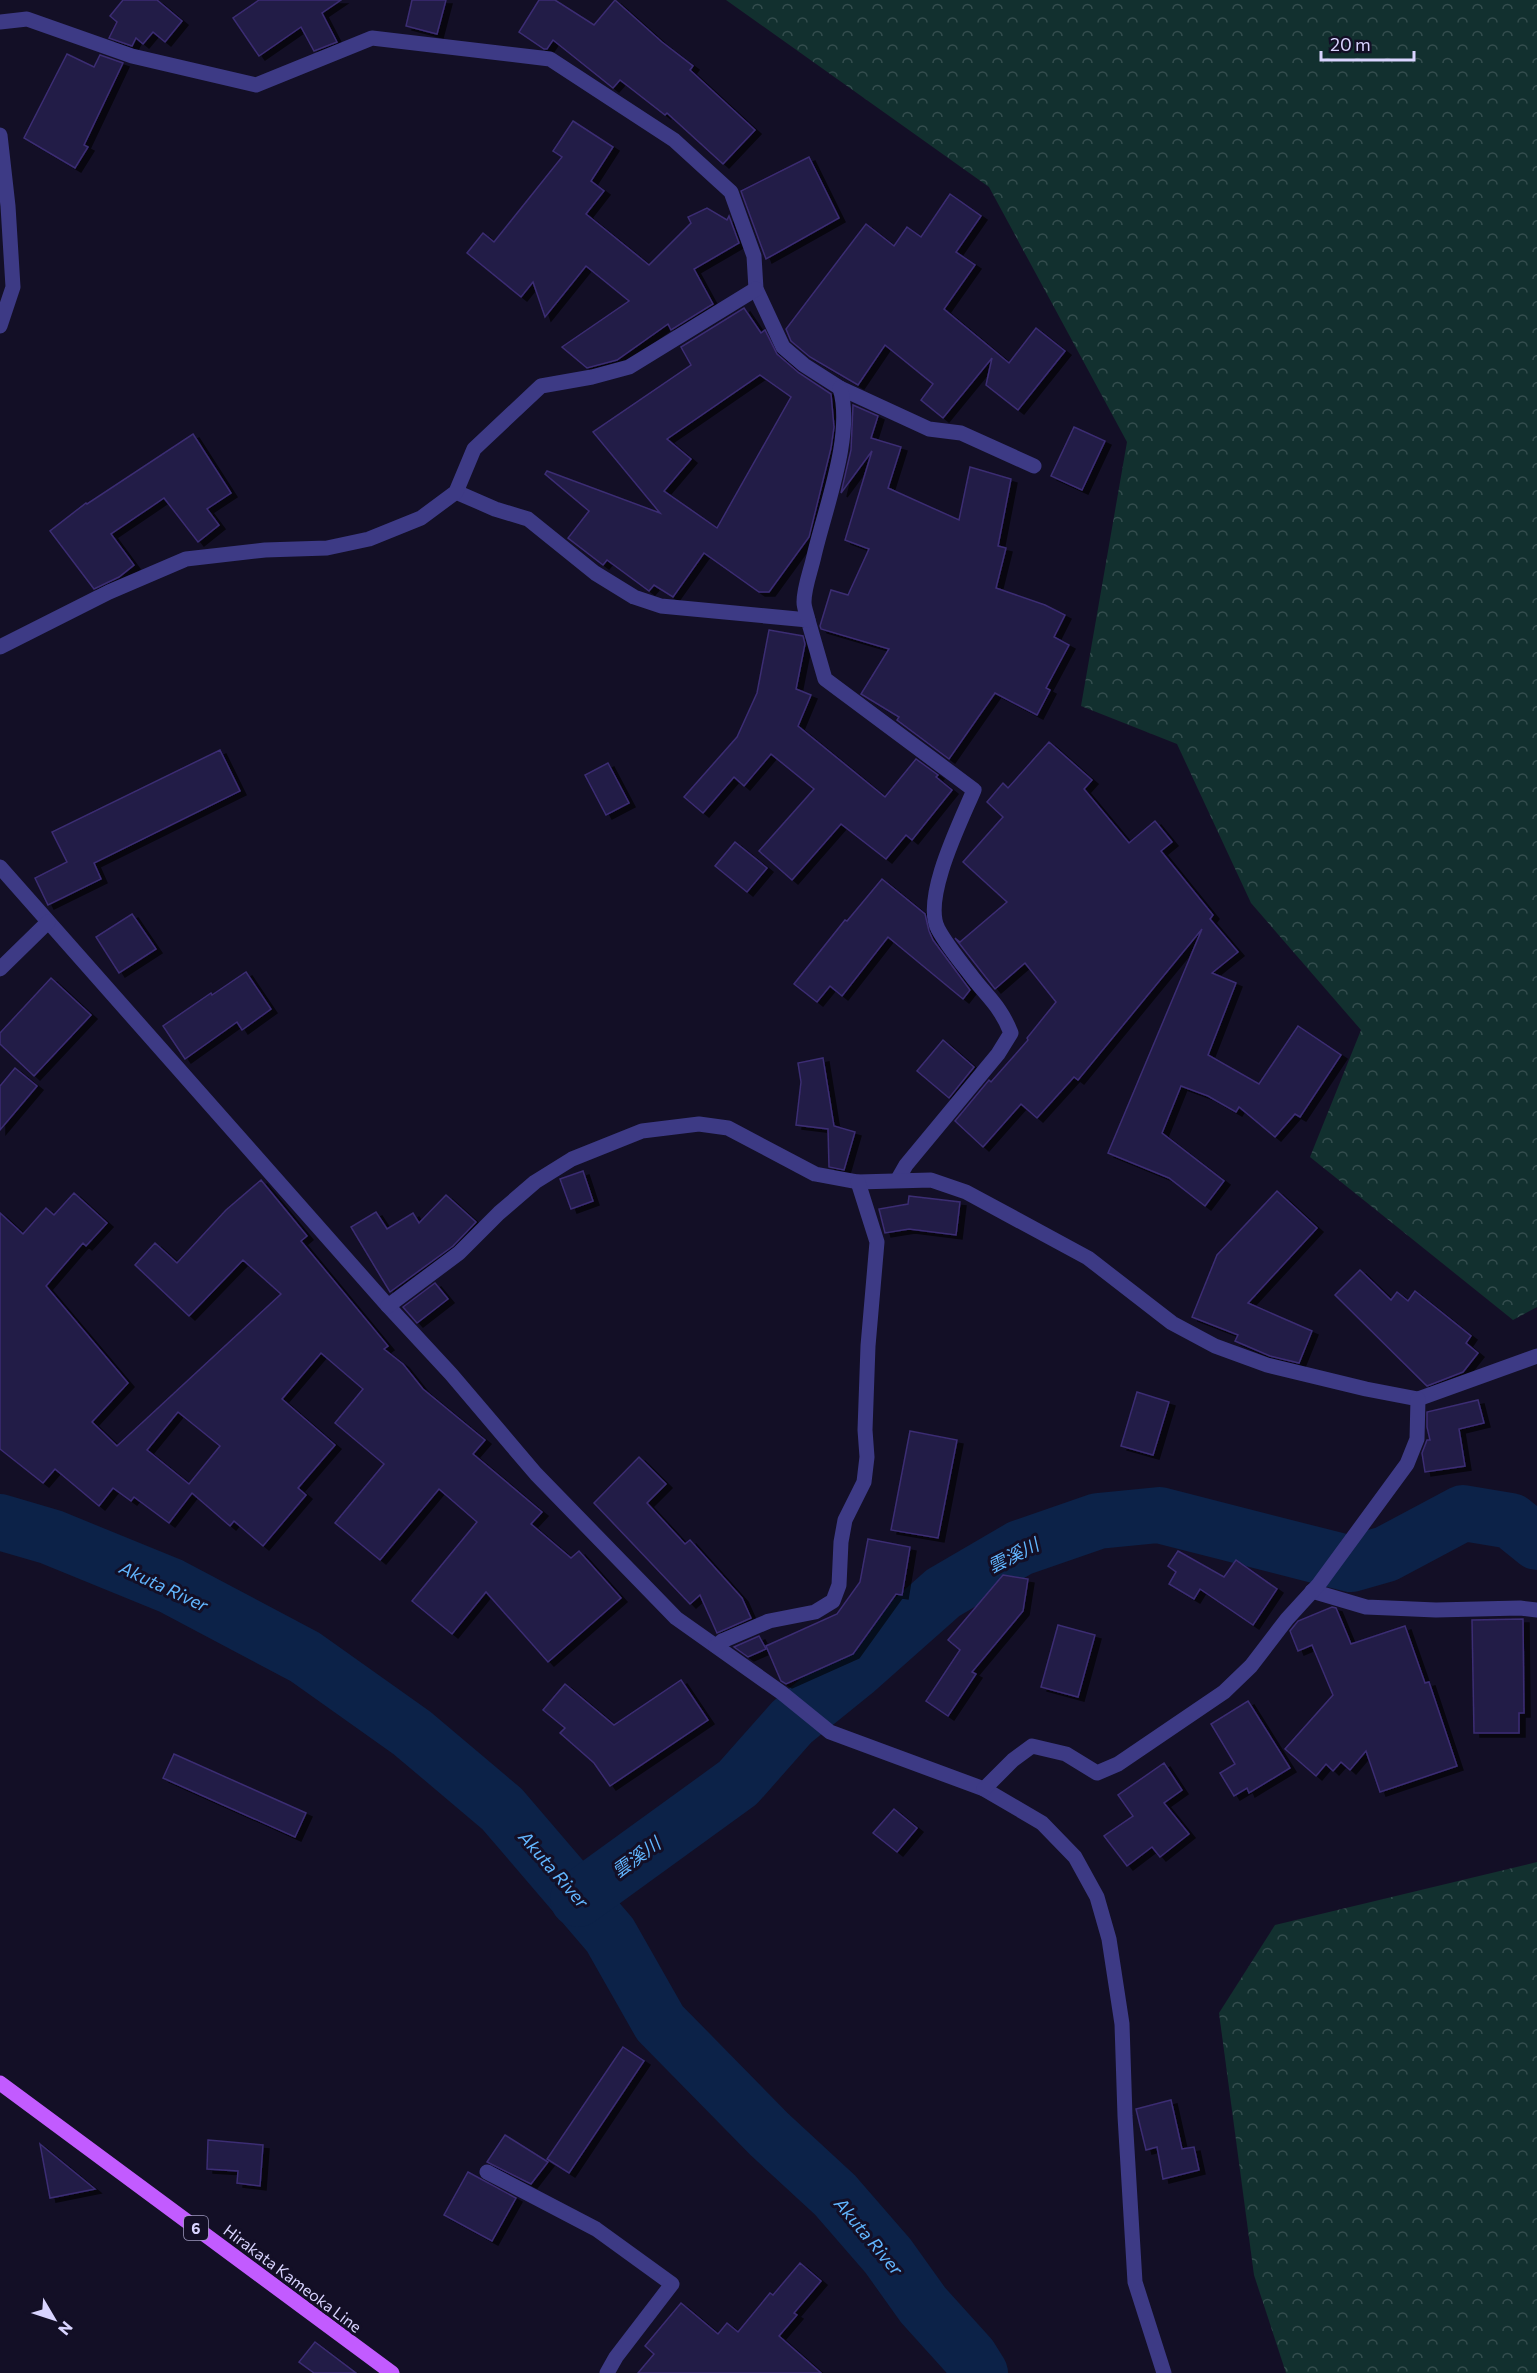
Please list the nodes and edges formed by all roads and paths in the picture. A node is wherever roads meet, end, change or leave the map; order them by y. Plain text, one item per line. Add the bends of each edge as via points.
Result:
1 (0, 22) edge
2 (0, 135) edge
3 (756, 289) junction
4 (0, 326) edge
5 (840, 388) junction
6 (1034, 466) dead end
7 (456, 492) junction
8 (808, 620) junction
9 (0, 647) edge
10 (0, 867) edge
11 (48, 922) junction
12 (0, 969) edge
13 (898, 1179) junction
14 (858, 1182) junction
15 (388, 1306) junction
16 (1537, 1356) edge
17 (1418, 1399) junction
18 (1315, 1588) junction
19 (1537, 1610) edge
20 (716, 1646) junction
21 (984, 1789) junction
22 (0, 2083) edge
23 (487, 2172) dead end
24 (392, 2373) edge
25 (607, 2373) edge
26 (1164, 2373) edge

1 - 3 street via 27,19 132,56 256,85 372,38 550,59 674,140 731,192 754,256
2 - 4 street via 13,287
3 - 5 street via 783,347
3 - 7 street via 629,367 541,386 474,449
5 - 6 street via 928,429 961,433
5 - 8 street via 845,403 842,440 804,602
7 - 8 street via 528,519 595,573 634,597 661,606
7 - 9 street via 421,518 369,539 327,548 186,559 109,592
8 - 13 street via 825,679 974,790 943,865 933,906 937,928 970,975 1004,1013 1011,1033
10 - 11 street
11 - 12 street
11 - 15 street
13 - 14 street
13 - 17 street via 931,1180 1001,1210 1088,1258 1172,1323 1215,1346 1267,1365
14 - 15 street via 815,1174 728,1128 699,1124 642,1131 572,1159 535,1182 459,1253
14 - 20 street via 877,1242 868,1347 867,1457 864,1482 846,1520 841,1542 839,1585 833,1600 814,1612 769,1621
15 - 20 street via 536,1474 646,1589 676,1618
16 - 17 street
17 - 18 street via 1417,1439 1407,1464
18 - 19 street via 1366,1607
18 - 21 street via 1251,1666 1224,1692 1118,1764 1097,1773 1066,1754 1032,1746
20 - 21 street via 830,1731
21 - 26 street via 1042,1823 1075,1857 1097,1897 1122,2024 1135,2282
22 - 24 main road, Hirakata Kameoka Line / 6
23 - 25 street via 596,2229 672,2284

